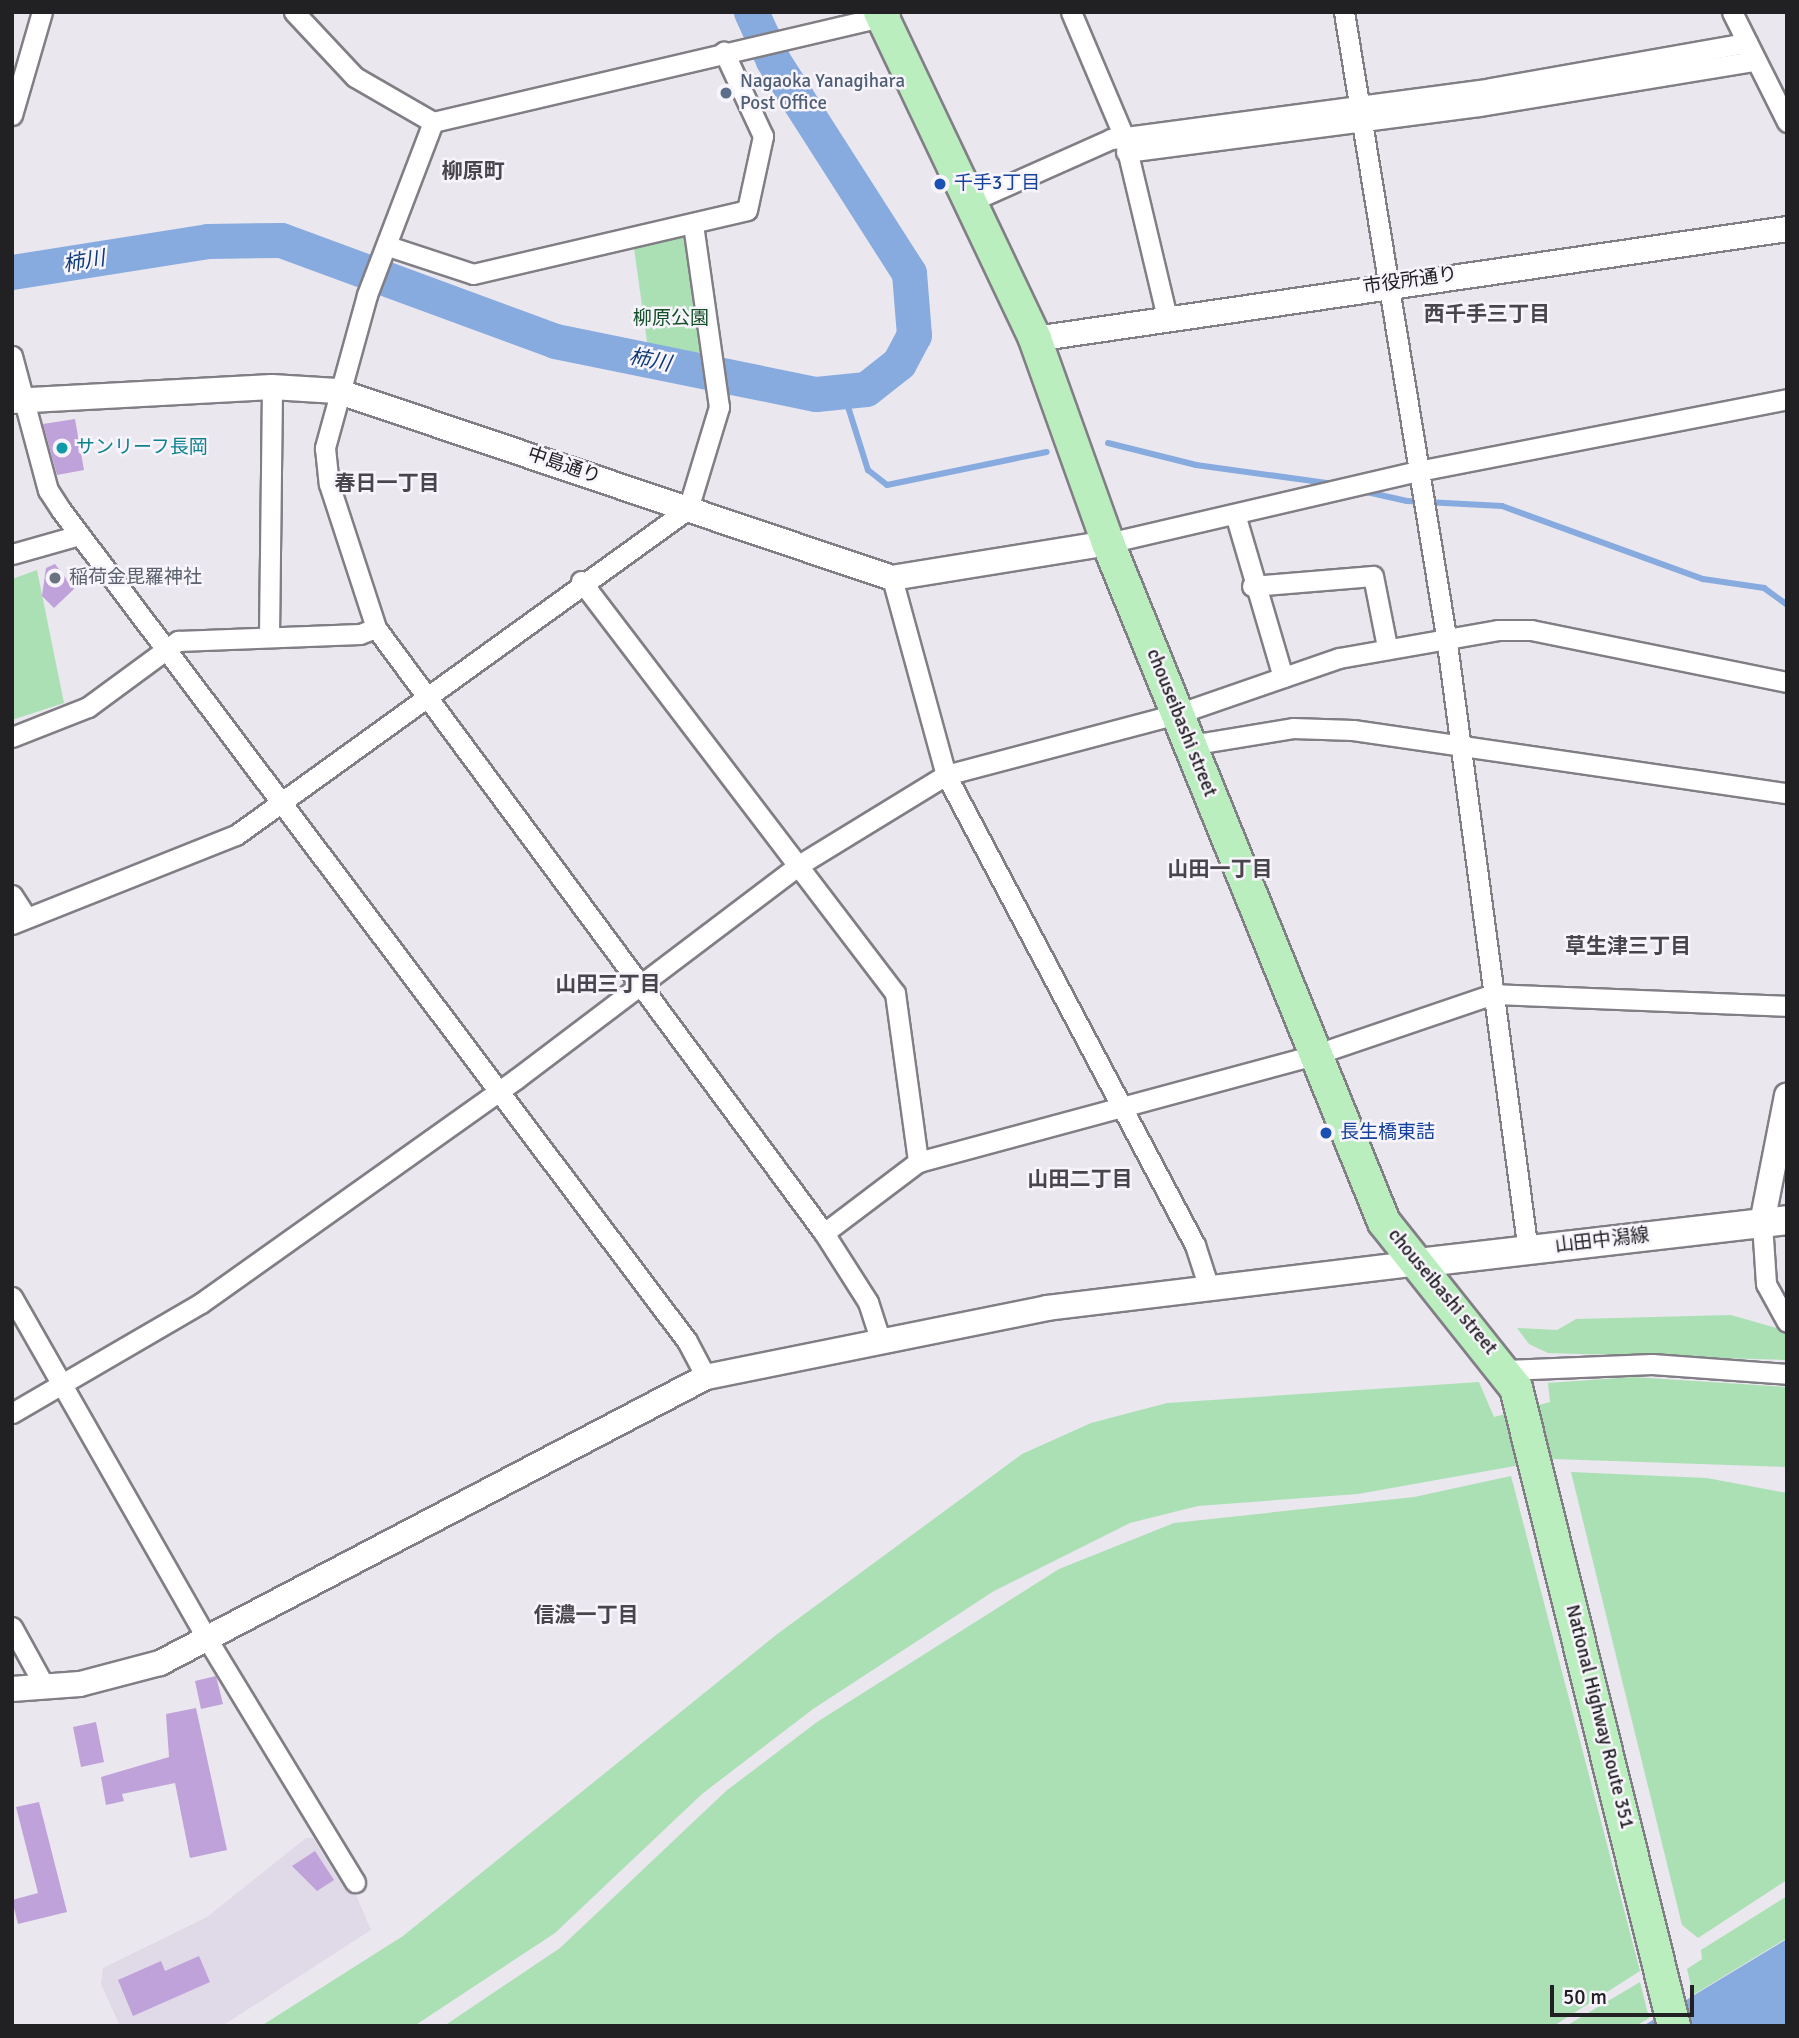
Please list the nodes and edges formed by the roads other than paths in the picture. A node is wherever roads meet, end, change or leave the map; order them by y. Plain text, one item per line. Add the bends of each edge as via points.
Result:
1 (41, 12) edge
2 (294, 12) edge
3 (1071, 12) edge
4 (1344, 12) edge
5 (1732, 12) edge
6 (887, 14) edge
7 (724, 52) junction
8 (1751, 52) junction
9 (1361, 114) junction
10 (12, 115) edge
11 (433, 122) junction
12 (1787, 122) edge
13 (1125, 144) junction
14 (974, 200) junction
15 (693, 225) junction
16 (1787, 229) edge
17 (386, 249) junction
18 (1388, 284) junction
19 (1167, 318) junction
20 (1035, 339) junction
21 (12, 356) edge
22 (272, 387) junction
23 (337, 391) junction
24 (18, 400) edge
25 (1787, 400) edge
26 (1418, 471) junction
27 (688, 509) junction
28 (1235, 514) junction
29 (79, 535) junction
30 (1108, 543) junction
31 (12, 554) edge
32 (892, 578) junction
33 (581, 581) junction
34 (1252, 586) junction
35 (376, 628) junction
36 (269, 635) junction
37 (1446, 636) junction
38 (163, 647) junction
39 (1387, 647) junction
40 (1283, 677) junction
41 (1787, 682) edge
42 (426, 695) junction
43 (1177, 714) junction
44 (12, 737) edge
45 (1462, 744) junction
46 (1190, 745) junction
47 (946, 775) junction
48 (1787, 793) edge
49 (280, 801) junction
50 (799, 865) junction
51 (12, 895) edge
52 (19, 921) edge
53 (642, 985) junction
54 (1493, 994) junction
55 (1787, 1006) edge
56 (1317, 1054) junction
57 (498, 1087) junction
58 (1787, 1095) edge
59 (1121, 1109) junction
60 (918, 1162) junction
61 (1774, 1222) edge
62 (824, 1233) junction
63 (1528, 1251) junction
64 (1417, 1263) junction
65 (1208, 1285) junction
66 (12, 1297) edge
67 (1779, 1298) edge
68 (1787, 1322) edge
69 (880, 1338) junction
70 (1506, 1370) junction
71 (1787, 1374) edge
72 (706, 1377) junction
73 (65, 1382) junction
74 (1524, 1408) joint
75 (12, 1413) edge
76 (12, 1627) edge
77 (206, 1637) junction
78 (45, 1688) junction
79 (12, 1689) edge
80 (355, 1882) dead end
81 (1674, 2026) edge

1 - 10 street
2 - 11 street via 355,77
3 - 13 street
4 - 9 street
5 - 8 street
6 - 7 street
6 - 14 highway, chouseibashi street
7 - 11 street
7 - 15 street via 758,114 763,154 747,210
8 - 9 street
8 - 12 street
9 - 13 street
9 - 18 street
11 - 17 street
13 - 14 street
13 - 19 street
14 - 20 highway, chouseibashi street
15 - 17 street via 473,274
15 - 27 street via 719,407
16 - 18 street, 市役所通り
17 - 23 street
18 - 19 street, 市役所通り
18 - 26 street
19 - 20 street, 市役所通り
20 - 30 highway, chouseibashi street
21 - 24 street
22 - 23 street, 中島通り
22 - 24 street, 中島通り
22 - 36 street
23 - 27 street, 中島通り
23 - 35 street via 325,464
24 - 29 street via 48,490
25 - 26 street
26 - 28 street
26 - 37 street
27 - 32 street, 中島通り
27 - 33 street
28 - 30 street
28 - 34 street
29 - 31 street
29 - 38 street
30 - 32 street, 中島通り
30 - 43 highway, chouseibashi street
32 - 47 street
33 - 42 street
33 - 50 street
34 - 39 street via 1373,576
34 - 40 street
35 - 36 street via 360,634
35 - 42 street
36 - 38 street
37 - 39 street
37 - 41 street via 1531,630
37 - 45 street
38 - 44 street via 109,694
38 - 49 street
39 - 40 street
40 - 43 street
42 - 49 street
42 - 53 street
43 - 46 highway, chouseibashi street
43 - 47 street
45 - 46 street via 1293,728
45 - 48 street
45 - 54 street
46 - 56 highway, chouseibashi street
47 - 50 street
47 - 59 street
49 - 52 street via 214,846
49 - 57 street
50 - 53 street
50 - 60 street via 895,993
51 - 52 street
53 - 57 street
53 - 62 street
54 - 55 street
54 - 56 street
54 - 63 street
56 - 59 street
56 - 64 highway, chouseibashi street via 1384,1223
57 - 72 street via 687,1341
57 - 73 street via 201,1303
58 - 61 street
59 - 60 street
59 - 65 street via 1195,1245
60 - 62 street
61 - 63 main road, 山田中潟線
61 - 67 street via 1762,1265
62 - 69 street via 868,1302
63 - 64 main road, 山田中潟線
64 - 65 street
64 - 70 highway, chouseibashi street
65 - 69 street
66 - 73 street
67 - 68 street
69 - 72 street
70 - 71 street via 1652,1364
70 - 74 highway, chouseibashi street
72 - 77 street
73 - 75 street
73 - 77 street
74 - 81 highway, National Highway Route 351
76 - 78 street
77 - 78 street via 143,1668
77 - 80 street
78 - 79 street

